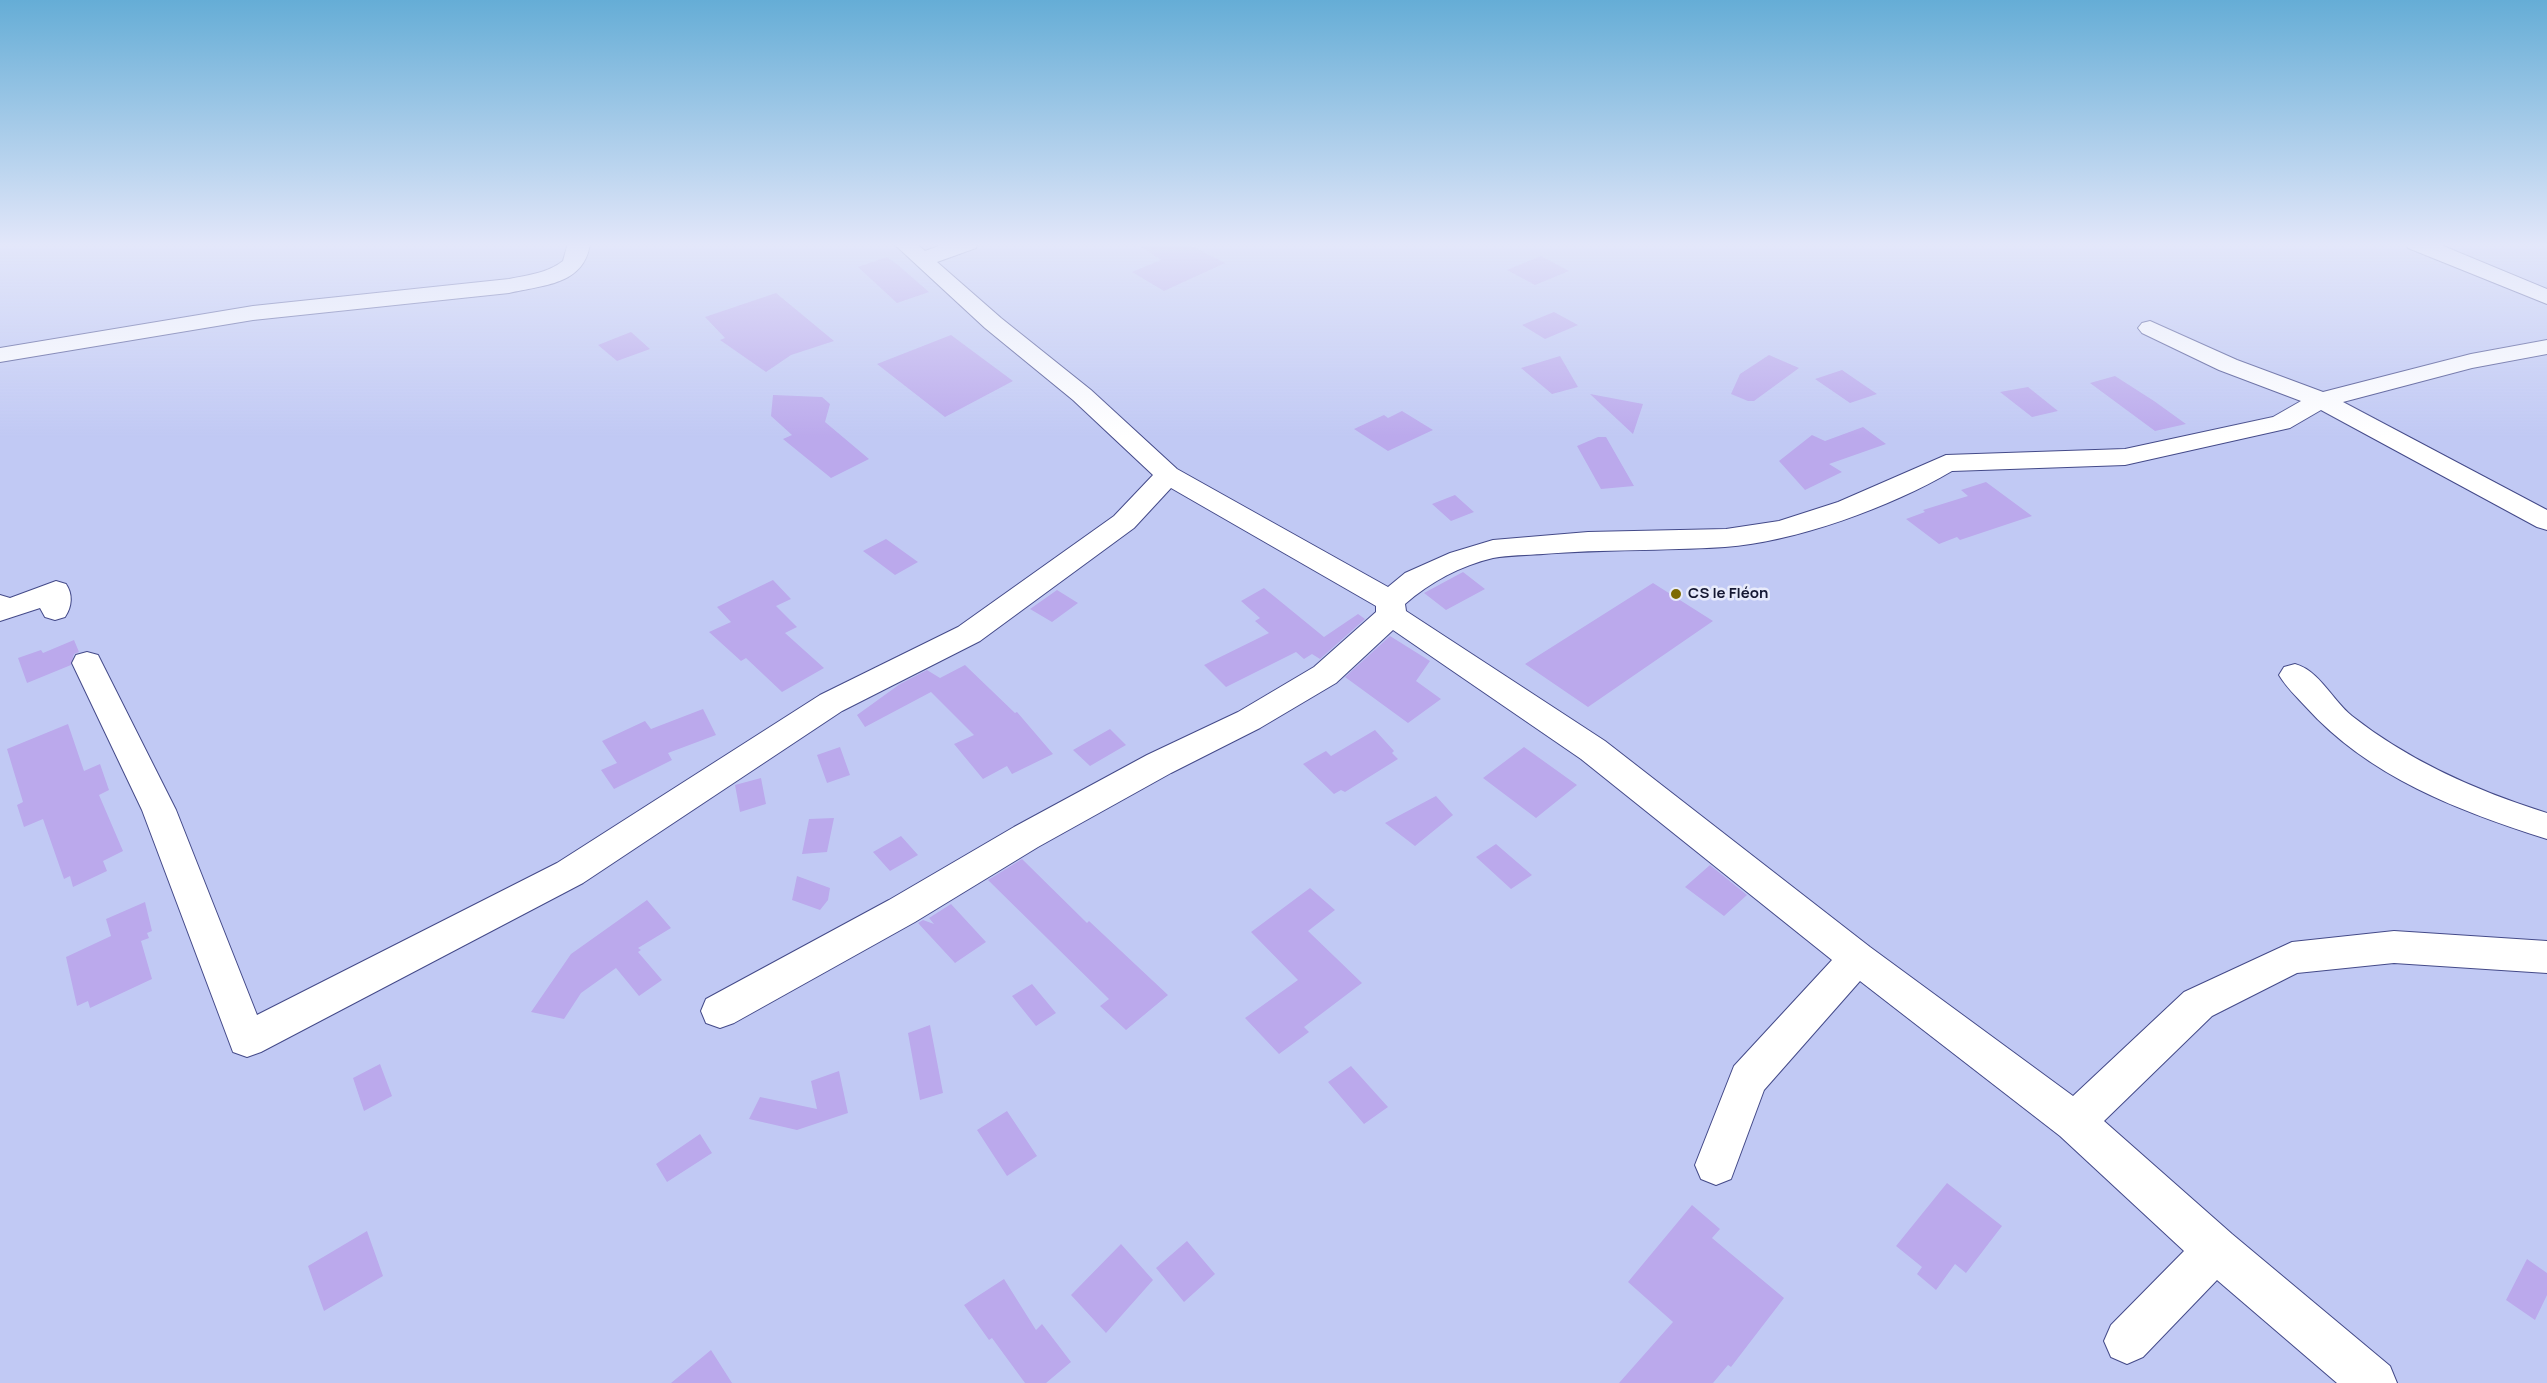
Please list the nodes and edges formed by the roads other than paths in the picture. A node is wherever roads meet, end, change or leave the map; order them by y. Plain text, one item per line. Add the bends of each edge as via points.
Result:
1 (305, 308) edge
2 (975, 308) edge
3 (2150, 328) dead end
4 (2547, 347) edge
5 (0, 355) edge
6 (2321, 400) junction
7 (1168, 475) junction
8 (2547, 521) edge
9 (0, 605) edge
10 (1390, 608) junction
11 (55, 610) dead end
12 (87, 663) dead end
13 (2295, 675) dead end
14 (2547, 826) edge
15 (2547, 957) edge
16 (1857, 958) junction
17 (720, 1011) dead end
18 (2074, 1122) junction
19 (1716, 1165) dead end
20 (2216, 1251) junction
21 (2127, 1341) dead end
22 (2373, 1383) edge

1 - 5 street
2 - 7 street via 1082,395
3 - 6 street via 2228,365
4 - 6 street via 2471,361
6 - 8 street
6 - 10 street via 2281,423 2125,457 1946,462 1924,476 1848,508 1783,529 1726,538 1588,541 1493,549 1415,580
7 - 10 street
7 - 12 street via 1124,522 969,634 831,703 570,873 248,1040 159,810
9 - 11 street via 2,612 56,591
10 - 16 street via 1593,750
10 - 17 street via 1325,675 1249,720 1097,797
13 - 14 street via 2339,723 2413,773 2493,809
15 - 18 street via 2394,947 2292,958 2198,1004
16 - 18 street
16 - 19 street via 1748,1079
18 - 20 street
20 - 21 street
20 - 22 street

